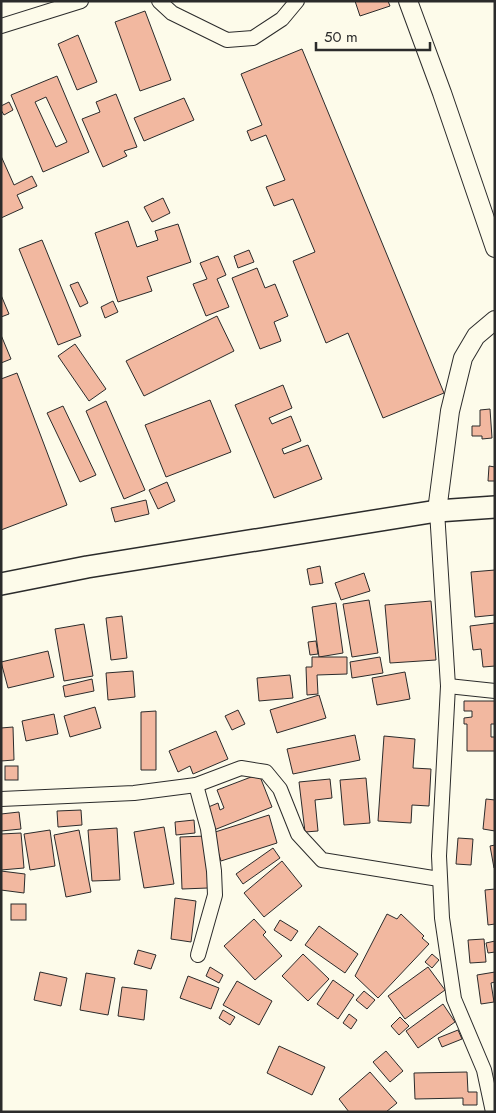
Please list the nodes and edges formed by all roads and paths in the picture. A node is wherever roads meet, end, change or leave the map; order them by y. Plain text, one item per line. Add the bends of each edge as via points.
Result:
1 (81, 1) edge
2 (159, 1) edge
3 (297, 1) edge
4 (408, 1) edge
5 (1, 26) edge
6 (495, 248) edge
7 (495, 320) edge
8 (495, 506) edge
9 (437, 511) junction
10 (1, 584) edge
11 (448, 686) junction
12 (495, 691) edge
13 (196, 785) junction
14 (1, 800) edge
15 (439, 878) junction
16 (198, 955) dead end
17 (489, 1070) edge
18 (493, 1112) edge

1 - 5 street
2 - 3 street via 172,12 227,40 253,38 282,19
4 - 6 street
7 - 9 street via 476,336 462,358 450,411
8 - 9 main road
9 - 10 main road via 87,567
9 - 11 street
11 - 12 street
11 - 15 street
13 - 14 street via 134,793
13 - 15 street via 241,768 266,772 280,789 298,834 322,860
13 - 16 street via 208,829 215,895
15 - 17 street via 454,999
17 - 18 street

